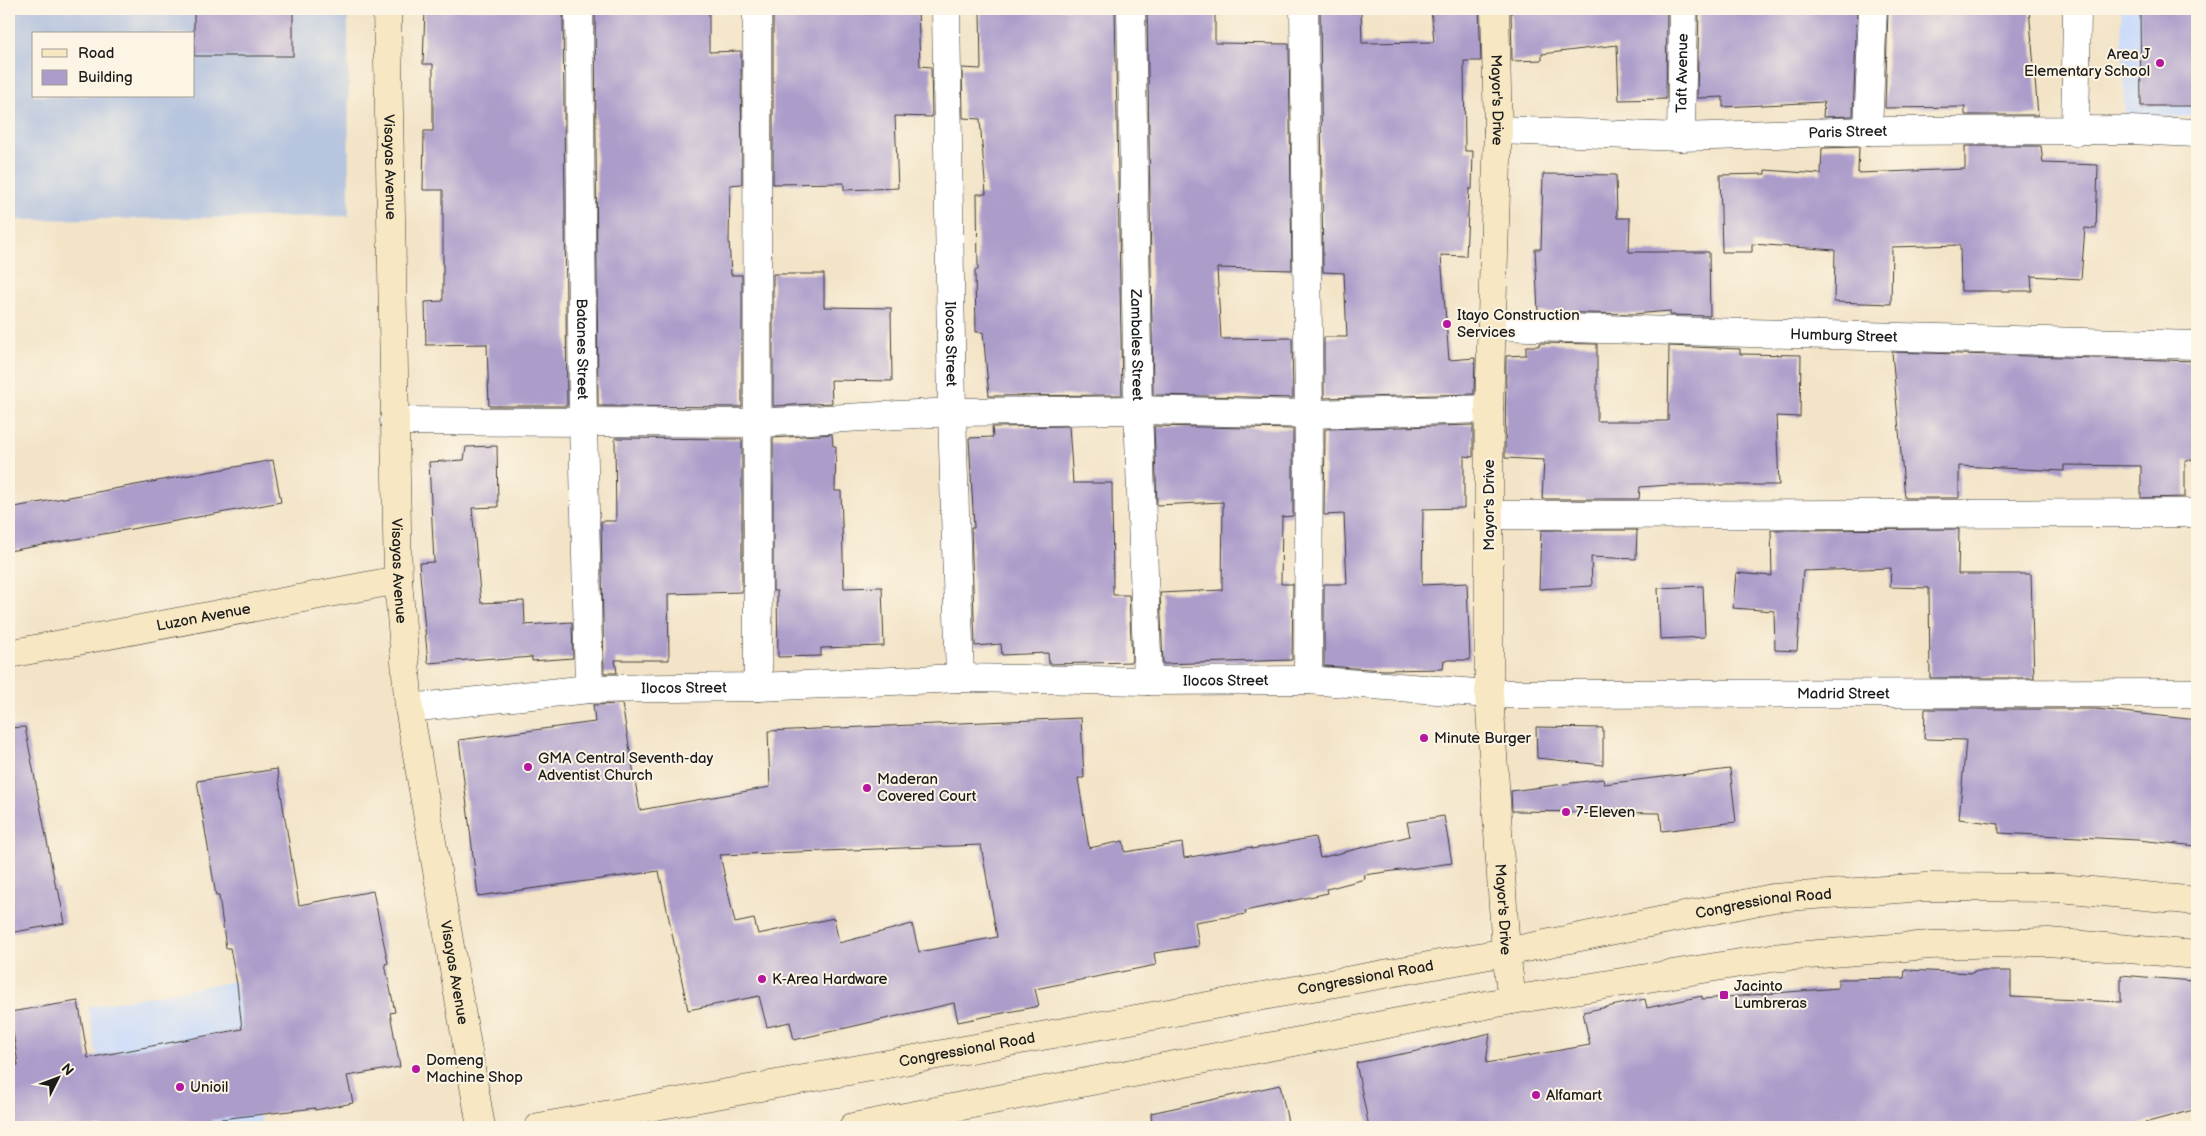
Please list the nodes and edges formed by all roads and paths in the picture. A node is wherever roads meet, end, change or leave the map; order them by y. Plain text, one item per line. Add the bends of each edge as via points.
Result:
1 (387, 9) edge
2 (579, 9) edge
3 (757, 9) edge
4 (946, 9) edge
5 (1130, 9) edge
6 (1304, 9) edge
7 (1495, 9) edge
8 (1683, 9) edge
9 (1873, 9) edge
10 (2077, 9) edge
11 (1498, 130) junction
12 (1868, 131) junction
13 (2075, 132) junction
14 (2197, 133) edge
15 (1681, 137) junction
16 (1492, 326) junction
17 (2197, 345) edge
18 (1489, 409) junction
19 (1138, 410) junction
20 (952, 412) junction
21 (1309, 414) junction
22 (394, 420) junction
23 (583, 422) junction
24 (757, 423) junction
25 (2197, 513) edge
26 (1489, 515) junction
27 (398, 580) junction
28 (9, 654) edge
29 (960, 678) junction
30 (1308, 680) junction
31 (1148, 681) junction
32 (758, 687) junction
33 (589, 689) junction
34 (2197, 693) edge
35 (1489, 694) junction
36 (409, 708) junction
37 (2197, 901) edge
38 (1506, 952) junction
39 (2197, 955) edge
40 (1512, 1000) junction
41 (481, 1127) edge
42 (539, 1127) edge
43 (854, 1127) edge

1 - 22 main road, Visayas Avenue
2 - 23 street, Batanes Street
3 - 24 street
4 - 20 street, Ilocos Street
5 - 19 street, Zambales Street
6 - 21 street
7 - 11 main road, Mayor's Drive
8 - 15 street, Taft Avenue
9 - 12 street
10 - 13 street
11 - 15 street, Paris Street
11 - 16 main road, Mayor's Drive
12 - 13 street, Paris Street
12 - 15 street, Paris Street
13 - 14 street, Paris Street
16 - 17 street, Humburg Street
16 - 18 main road, Mayor's Drive
18 - 21 street
18 - 26 main road, Mayor's Drive
19 - 20 street
19 - 21 street
19 - 31 street, Zambales Street
20 - 24 street
20 - 29 street, Ilocos Street
21 - 30 street
22 - 23 street
22 - 27 main road, Visayas Avenue
23 - 24 street
23 - 33 street, Batanes Street
24 - 32 street
25 - 26 street
26 - 35 main road, Mayor's Drive
27 - 28 main road, Luzon Avenue
27 - 36 main road, Visayas Avenue
29 - 31 street, Ilocos Street
29 - 32 street, Ilocos Street
30 - 31 street, Ilocos Street
30 - 35 street, Ilocos Street
32 - 33 street, Ilocos Street
33 - 36 street, Ilocos Street
34 - 35 street, Madrid Street
35 - 38 main road, Mayor's Drive
36 - 41 main road, Visayas Avenue
37 - 38 main road, Congressional Road via 2060,888 1935,887 1773,898
38 - 40 main road, Mayor's Drive
38 - 42 main road, Congressional Road
39 - 40 main road via 2049,942 1930,945 1771,958
40 - 43 main road

